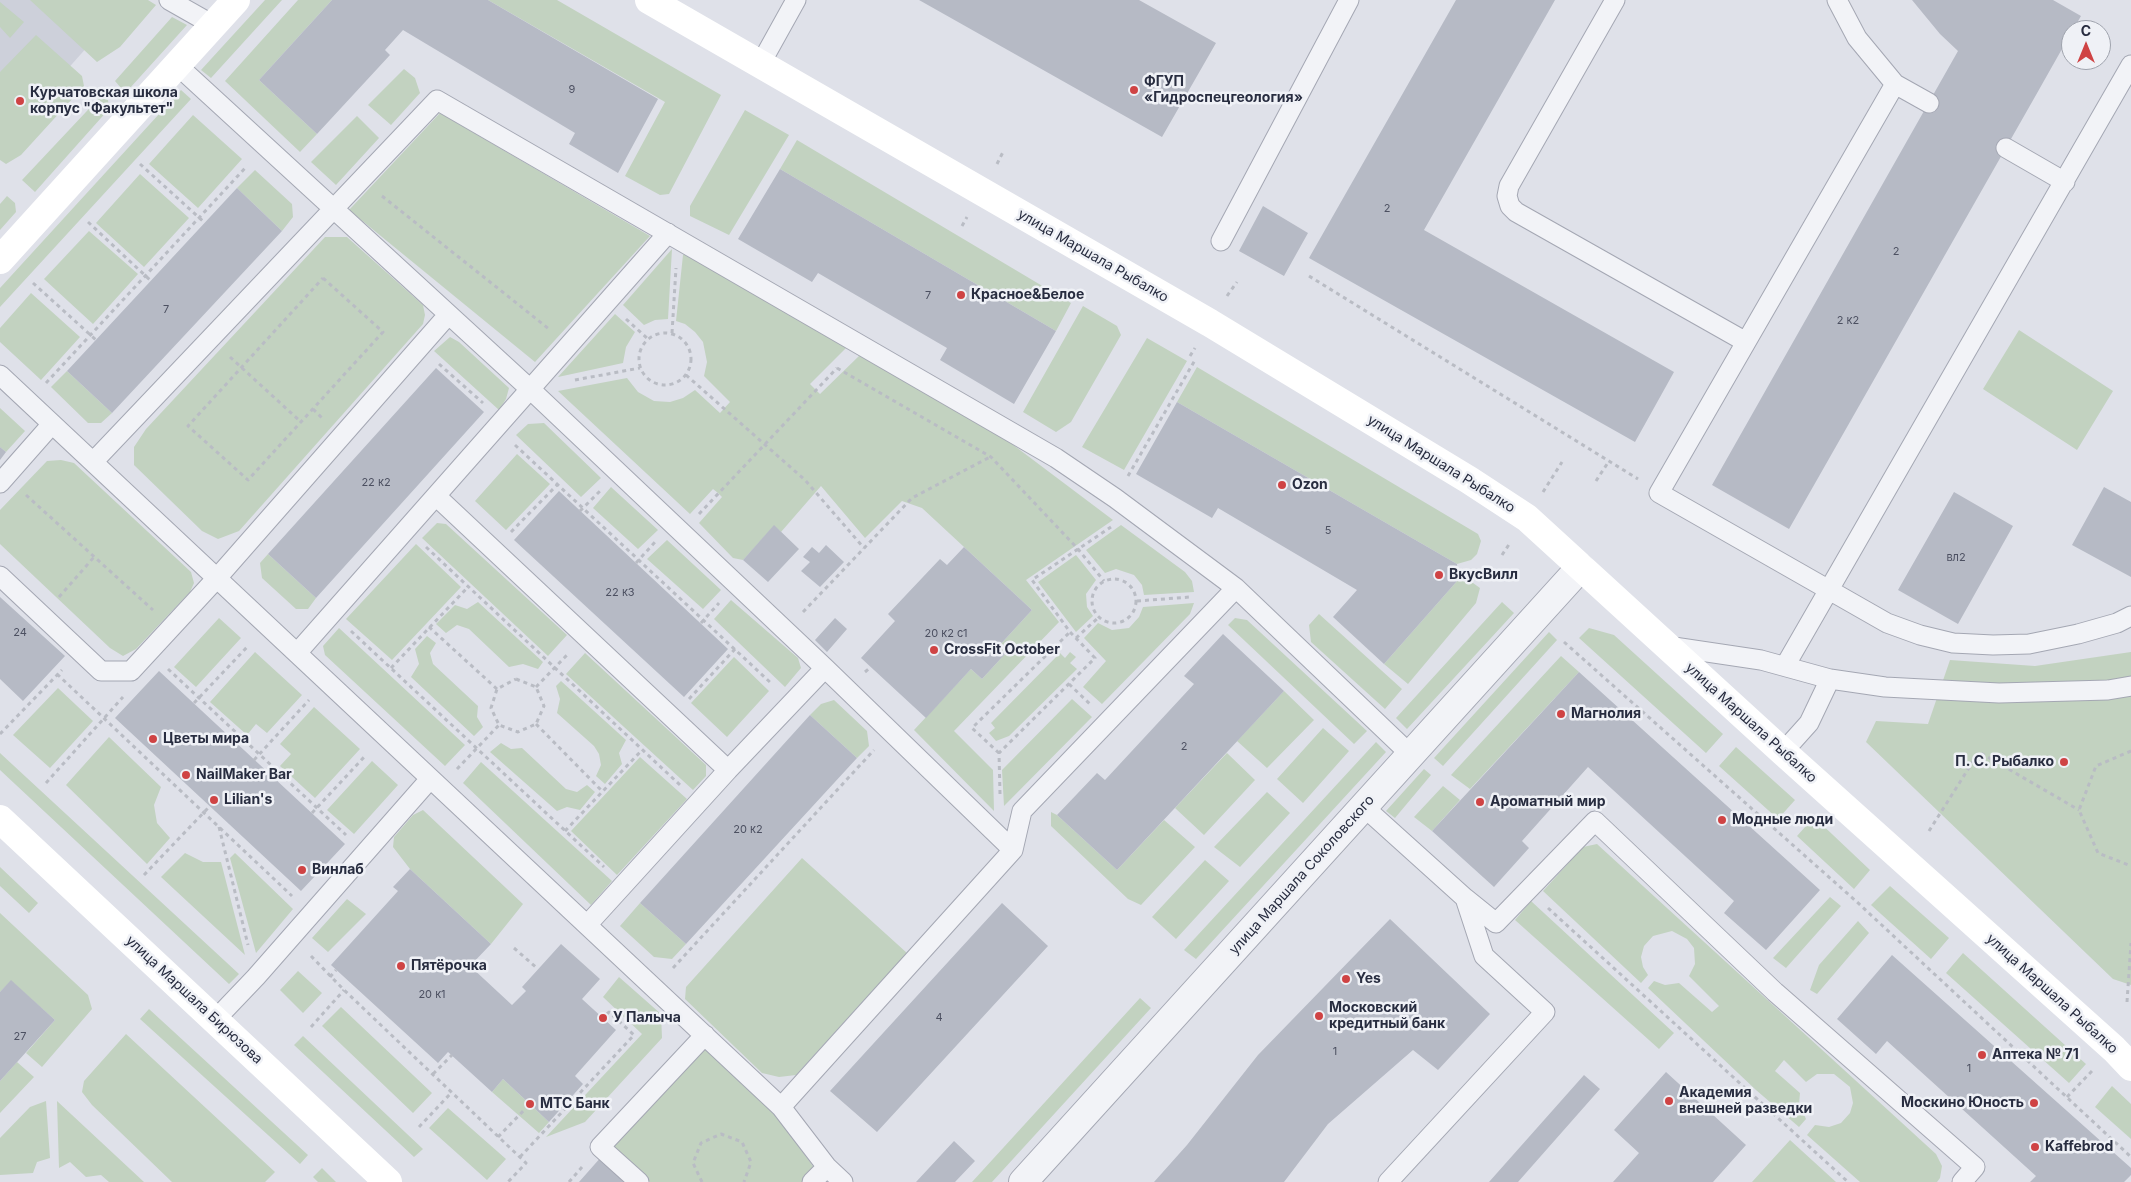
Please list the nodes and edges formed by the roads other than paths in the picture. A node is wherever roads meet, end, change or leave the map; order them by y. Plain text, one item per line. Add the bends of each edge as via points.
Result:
1 (169, 0) edge
2 (236, 0) edge
3 (649, 0) edge
4 (796, 0) edge
5 (1349, 0) edge
6 (1615, 0) edge
7 (1837, 0) edge
8 (213, 25) junction
9 (761, 63) junction
10 (177, 65) junction
11 (2131, 66) edge
12 (1895, 84) junction
13 (1929, 103) dead end
14 (2006, 148) dead end
15 (2065, 182) junction
16 (334, 208) junction
17 (673, 235) junction
18 (1221, 240) dead end
19 (0, 260) edge
20 (448, 314) junction
21 (1746, 342) junction
22 (0, 375) edge
23 (530, 389) junction
24 (52, 424) junction
25 (93, 462) junction
26 (3, 480) edge
27 (436, 496) junction
28 (1580, 568) junction
29 (0, 576) edge
30 (217, 578) junction
31 (1828, 590) junction
32 (1233, 591) junction
33 (2131, 616) edge
34 (1666, 646) junction
35 (297, 653) junction
36 (1785, 666) junction
37 (825, 668) junction
38 (1830, 679) junction
39 (2131, 686) edge
40 (1782, 752) junction
41 (1411, 755) junction
42 (728, 770) junction
43 (435, 783) junction
44 (1364, 807) junction
45 (0, 819) edge
46 (1007, 845) junction
47 (1465, 898) junction
48 (587, 925) junction
49 (215, 1020) junction
50 (705, 1036) junction
51 (2131, 1066) edge
52 (781, 1107) junction
53 (827, 1167) junction
54 (388, 1182) edge
55 (639, 1182) edge
56 (812, 1182) edge
57 (844, 1182) edge
58 (1023, 1182) edge
59 (1388, 1182) edge
60 (1962, 1182) edge

1 - 8 lane
2 - 8 street
3 - 9 street, улица Маршала Рыбалко
4 - 9 lane
5 - 18 lane
6 - 21 lane via 1509,186 1510,206
7 - 12 lane via 1857,38
8 - 10 street
9 - 28 street, улица Маршала Рыбалко via 1210,323 1469,480 1526,518
10 - 16 lane
10 - 19 street
11 - 15 lane
12 - 13 lane
12 - 21 lane
14 - 15 lane
15 - 31 lane
16 - 17 lane via 437,100
16 - 20 lane
16 - 25 lane
17 - 23 lane
17 - 32 lane via 1056,458 1115,498
20 - 23 lane
20 - 30 lane
21 - 31 lane via 1659,492
22 - 24 lane
23 - 27 lane
23 - 37 lane
24 - 25 lane
24 - 26 lane
25 - 30 lane
27 - 35 lane
27 - 42 lane
28 - 34 street, улица Маршала Рыбалко
28 - 41 street, улица Маршала Соколовского
29 - 30 lane via 101,671 131,670
30 - 35 lane
31 - 33 lane via 1887,623 1953,643 2028,644 2078,634
31 - 36 lane
32 - 41 lane
32 - 46 lane via 1022,811
34 - 36 lane
34 - 40 street, улица Маршала Рыбалко
35 - 43 lane
36 - 38 lane
37 - 42 lane
37 - 46 lane
38 - 39 lane via 1885,687 1999,693 2108,690
38 - 40 lane via 1809,723
40 - 51 street, улица Маршала Рыбалко
41 - 44 street, улица Маршала Соколовского
42 - 48 lane
43 - 48 lane
43 - 49 lane via 365,852
44 - 47 lane
44 - 58 street, улица Маршала Соколовского
45 - 49 street, улица Маршала Бирюзова
46 - 52 lane
47 - 59 lane via 1484,956 1545,1012
47 - 60 lane via 1496,923 1595,821 1775,992 1975,1167
48 - 50 lane
49 - 54 street, улица Маршала Бирюзова
50 - 52 lane
50 - 55 lane via 600,1147
52 - 53 lane
53 - 56 lane
53 - 57 lane

